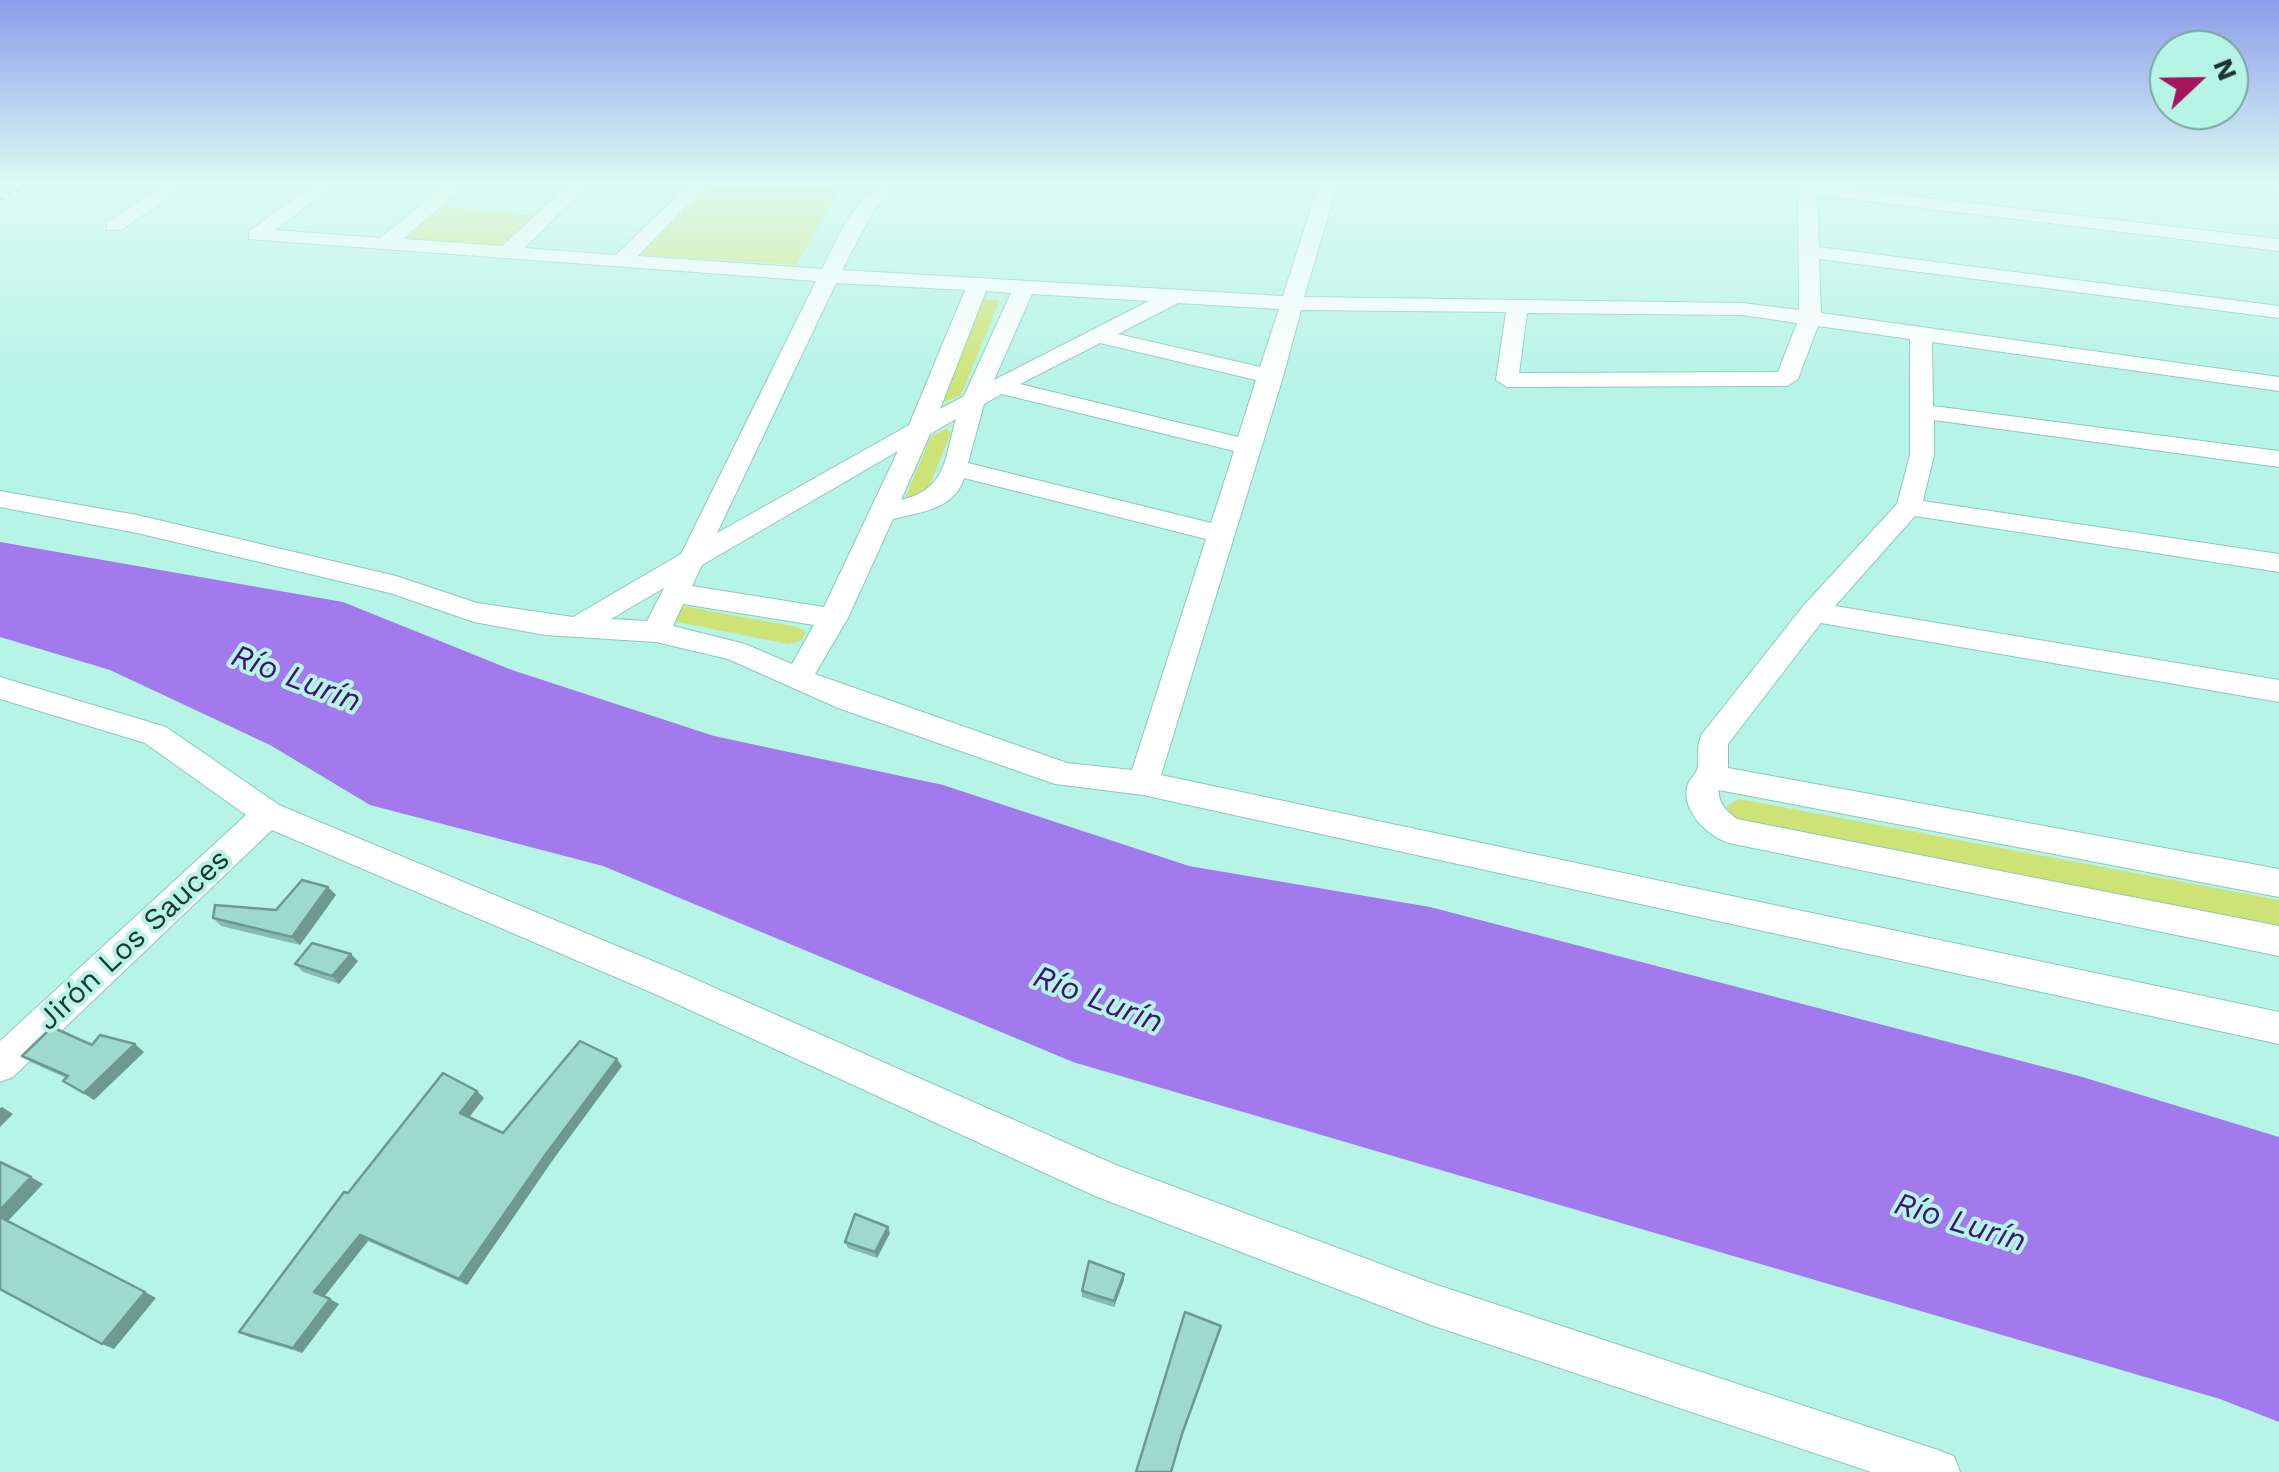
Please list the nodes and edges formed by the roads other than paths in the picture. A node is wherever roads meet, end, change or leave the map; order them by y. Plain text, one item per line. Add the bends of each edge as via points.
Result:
1 (489, 252) edge
2 (630, 252) edge
3 (842, 252) edge
4 (1308, 252) edge
5 (1810, 252) joint
6 (507, 253) joint
7 (621, 261) junction
8 (829, 276) junction
9 (979, 282) junction
10 (1025, 286) junction
11 (1176, 294) junction
12 (1292, 303) junction
13 (1517, 308) junction
14 (2279, 312) edge
15 (1810, 318) junction
16 (1921, 333) junction
17 (1100, 337) junction
18 (1272, 377) junction
19 (2279, 384) edge
20 (998, 386) junction
21 (974, 400) junction
22 (1924, 412) junction
23 (919, 430) junction
24 (1247, 447) junction
25 (2279, 460) edge
26 (956, 468) junction
27 (0, 498) edge
28 (1909, 507) junction
29 (884, 513) junction
30 (1218, 533) junction
31 (696, 556) junction
32 (2279, 563) edge
33 (676, 593) junction
34 (1814, 612) junction
35 (834, 618) junction
36 (577, 627) junction
37 (656, 632) junction
38 (799, 678) junction
39 (0, 688) edge
40 (2279, 691) edge
41 (1713, 777) junction
42 (1143, 783) junction
43 (268, 814) junction
44 (2279, 883) edge
45 (2279, 941) edge
46 (2279, 1028) edge
47 (0, 1066) edge
48 (1938, 1472) edge

1 - 6 street
2 - 7 street
3 - 8 street
4 - 12 street
5 - 14 street
5 - 15 street
6 - 7 street
7 - 8 street
8 - 9 street
8 - 31 street
9 - 10 street
9 - 23 street
10 - 11 street
10 - 21 street
11 - 12 street
11 - 17 street
12 - 13 street
12 - 18 street
13 - 15 street via 1742,309
13 - 15 street via 1507,380 1787,379
15 - 16 street
16 - 19 street
16 - 22 street
17 - 18 street
17 - 20 street
18 - 24 street
20 - 21 street
20 - 24 street
21 - 23 street
21 - 26 street
22 - 25 street
22 - 28 street
23 - 29 street
23 - 31 street
24 - 30 street
26 - 29 street via 941,497
26 - 30 street
27 - 36 street via 396,585 474,612
28 - 32 street
28 - 34 street
29 - 35 street
30 - 42 street
31 - 33 street
31 - 36 street
33 - 35 street
33 - 37 street
34 - 40 street
34 - 41 street via 1712,742
35 - 38 street
36 - 37 street
37 - 38 street via 735,651
38 - 42 street via 1066,775
39 - 43 street via 155,735
41 - 44 street
41 - 45 street via 1701,800 1729,830
42 - 46 street
43 - 47 street, Jirón Los Sauces
43 - 48 street via 667,983 1109,1182 1431,1304

